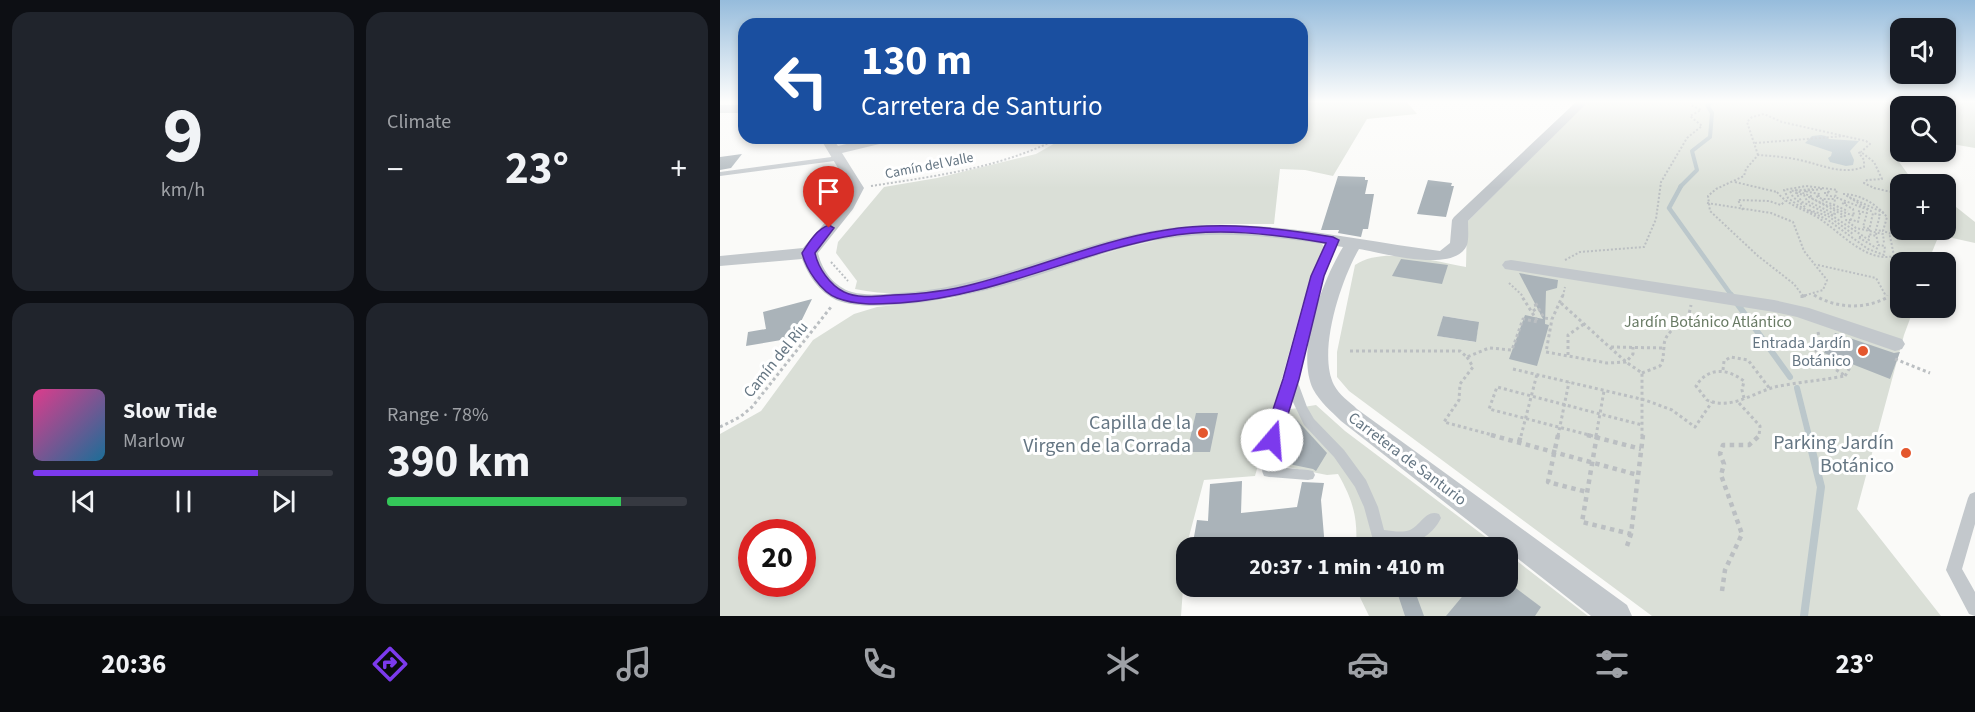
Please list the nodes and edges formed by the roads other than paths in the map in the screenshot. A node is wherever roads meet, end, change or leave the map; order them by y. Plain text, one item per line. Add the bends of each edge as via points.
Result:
1 (1552, 131) edge
2 (830, 144) edge
3 (869, 144) edge
4 (837, 155) junction
5 (720, 174) edge
6 (1343, 242) junction
7 (808, 253) junction
8 (720, 261) edge
9 (1510, 274) road end
10 (1896, 352) road end
11 (1291, 379) junction
12 (1308, 475) dead end
13 (1975, 498) edge
14 (1434, 518) dead end
15 (1975, 608) edge
16 (1616, 616) edge

1 - 6 street via 1460,220 1459,246 1454,252 1442,256
2 - 4 street
3 - 4 street
4 - 5 lane
4 - 7 street via 857,188 853,200
6 - 7 street via 1270,230 1199,230 1128,241 975,288 924,298 878,300 839,295 811,264
6 - 11 lane via 1317,276
6 - 16 street, Carretera de Santurio via 1318,342 1317,365 1324,387 1349,415
7 - 8 street
9 - 10 street via 1566,274 1805,308
11 - 12 lane via 1267,456 1269,472
11 - 14 lane via 1309,422 1364,486 1378,535 1395,539 1422,533
13 - 15 lane via 1954,570

